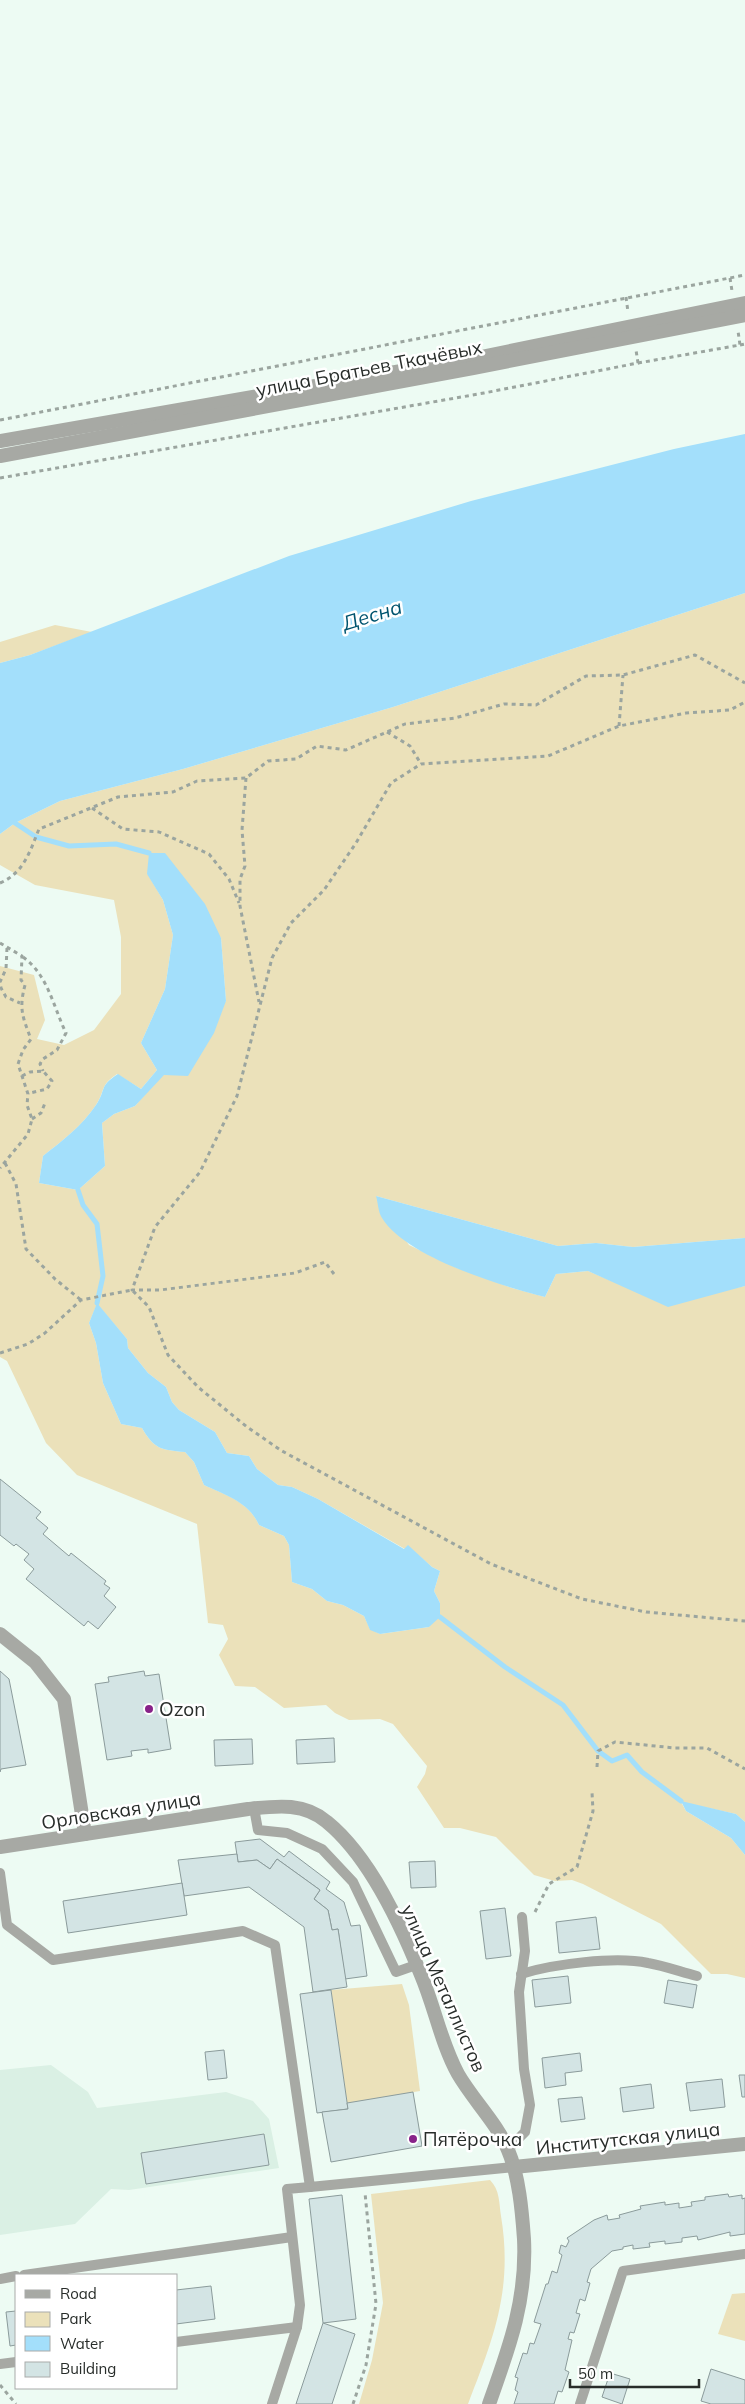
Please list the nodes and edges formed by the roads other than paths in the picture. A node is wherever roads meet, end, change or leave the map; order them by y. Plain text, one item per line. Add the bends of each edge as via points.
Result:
1 (745, 303) edge
2 (745, 315) edge
3 (632, 331) junction
4 (0, 441) edge
5 (0, 456) edge
6 (0, 1634) edge
7 (251, 1808) junction
8 (85, 1834) junction
9 (0, 1847) edge
10 (0, 1873) edge
11 (522, 1917) dead end
12 (4, 1926) edge
13 (416, 1966) junction
14 (521, 1974) junction
15 (697, 1976) dead end
16 (745, 2144) edge
17 (508, 2148) junction
18 (514, 2167) junction
19 (310, 2186) junction
20 (292, 2237) junction
21 (745, 2254) edge
22 (31, 2274) edge
23 (15, 2276) edge
24 (0, 2279) edge
25 (296, 2327) junction
26 (178, 2342) edge
27 (15, 2362) edge
28 (0, 2364) edge
29 (272, 2404) edge
30 (489, 2404) edge
31 (580, 2404) edge

1 - 3 street, улица Братьев Ткачёвых
2 - 3 street, улица Братьев Ткачёвых
3 - 4 street, улица Братьев Ткачёвых
3 - 5 street, улица Братьев Ткачёвых
6 - 8 street via 35,1662 64,1699
7 - 8 street, Орловская улица
7 - 13 street, улица Металлистов via 282,1806 306,1809 326,1820 344,1836 372,1877
7 - 13 lane via 258,1830 287,1832 322,1849 353,1882 396,1972
8 - 9 street, Орловская улица
10 - 12 lane
11 - 14 lane via 525,1951
12 - 19 lane via 54,1960 243,1931 275,1946
13 - 17 street, улица Металлистов via 459,2075
14 - 15 lane via 545,1966 627,1961 647,1962
14 - 17 lane via 519,1992 524,2069 530,2105 524,2132
16 - 18 street, Институтская улица
17 - 18 street, улица Металлистов
18 - 19 lane
18 - 30 street, улица Металлистов via 524,2238 524,2275 514,2333
19 - 20 lane via 287,2189
20 - 22 lane
20 - 25 lane via 300,2305
21 - 31 lane via 623,2271
23 - 24 lane
25 - 26 lane
25 - 29 lane
27 - 28 lane

